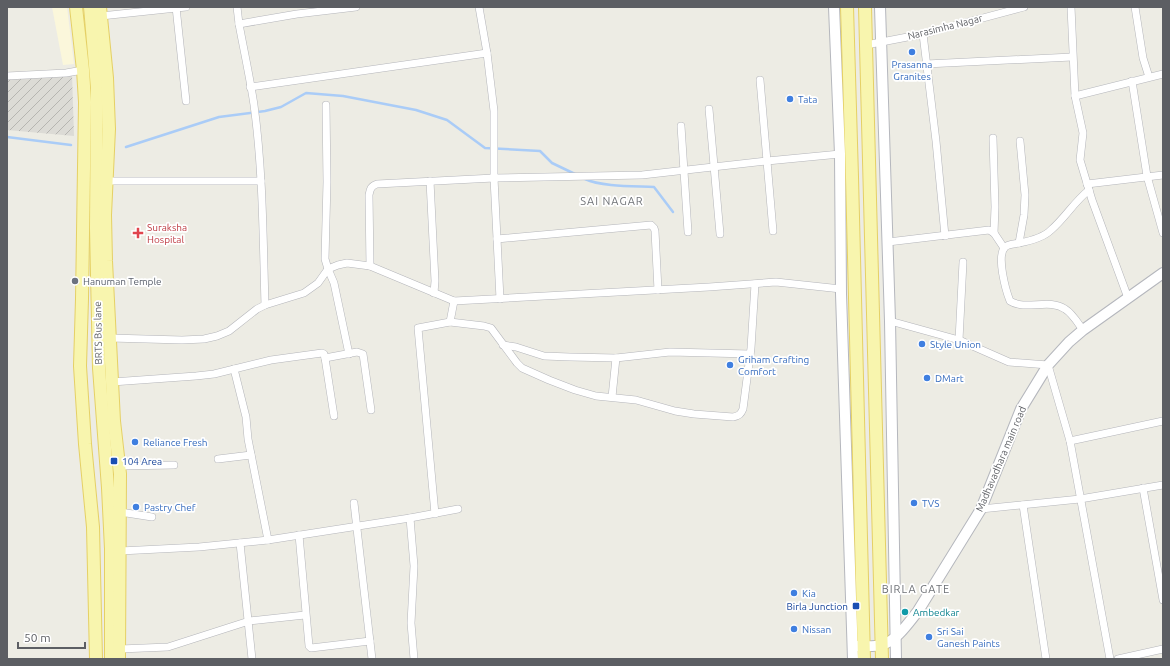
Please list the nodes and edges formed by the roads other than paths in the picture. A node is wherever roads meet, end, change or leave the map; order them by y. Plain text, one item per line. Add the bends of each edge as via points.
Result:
1 (76, 7) edge
2 (90, 7) edge
3 (186, 7) edge
4 (237, 7) edge
5 (356, 7) edge
6 (479, 7) edge
7 (834, 7) edge
8 (847, 7) edge
9 (865, 7) edge
10 (880, 7) edge
11 (1024, 7) edge
12 (1071, 7) edge
13 (1135, 7) edge
14 (176, 8) edge
15 (296, 11) edge
16 (100, 12) edge
17 (239, 24) junction
18 (923, 34) junction
19 (881, 42) junction
20 (866, 45) junction
21 (487, 53) junction
22 (1072, 57) junction
23 (926, 64) junction
24 (83, 70) junction
25 (1163, 74) edge
26 (7, 76) edge
27 (1150, 77) junction
28 (760, 80) dead end
29 (1132, 81) junction
30 (250, 87) junction
31 (1075, 96) junction
32 (186, 101) dead end
33 (326, 105) dead end
34 (710, 109) dead end
35 (681, 126) dead end
36 (993, 138) dead end
37 (1020, 141) dead end
38 (840, 154) junction
39 (767, 161) junction
40 (714, 167) junction
41 (683, 170) junction
42 (1163, 175) edge
43 (1147, 176) junction
44 (494, 178) junction
45 (261, 181) junction
46 (430, 181) junction
47 (107, 182) junction
48 (1088, 187) junction
49 (688, 232) dead end
50 (773, 232) dead end
51 (994, 233) junction
52 (1163, 233) edge
53 (720, 234) dead end
54 (945, 236) junction
55 (497, 239) junction
56 (888, 242) junction
57 (1019, 243) junction
58 (1004, 248) junction
59 (964, 262) dead end
60 (370, 266) junction
61 (328, 269) junction
62 (1163, 273) edge
63 (755, 284) junction
64 (841, 289) junction
65 (658, 290) junction
66 (434, 293) junction
67 (1128, 298) junction
68 (500, 299) junction
69 (454, 301) junction
70 (265, 305) junction
71 (890, 321) junction
72 (450, 322) junction
73 (1083, 330) junction
74 (110, 338) junction
75 (959, 340) junction
76 (503, 345) junction
77 (349, 354) junction
78 (750, 354) junction
79 (325, 358) junction
80 (616, 358) junction
81 (1048, 365) junction
82 (234, 369) junction
83 (112, 382) junction
84 (612, 397) junction
85 (371, 410) dead end
86 (334, 416) dead end
87 (1163, 421) edge
88 (1070, 441) junction
89 (252, 455) junction
90 (218, 459) dead end
91 (174, 465) dead end
92 (120, 466) junction
93 (1163, 485) edge
94 (1143, 488) junction
95 (1080, 499) junction
96 (354, 503) dead end
97 (1023, 505) junction
98 (458, 509) dead end
99 (981, 509) junction
100 (120, 512) junction
101 (436, 514) junction
102 (152, 517) dead end
103 (410, 518) junction
104 (357, 527) junction
105 (299, 535) junction
106 (268, 540) junction
107 (240, 543) junction
108 (120, 551) junction
109 (1163, 556) edge
110 (1155, 558) junction
111 (1163, 600) edge
112 (305, 614) junction
113 (249, 621) junction
114 (895, 637) junction
115 (370, 641) junction
116 (882, 645) junction
117 (858, 646) junction
118 (1163, 649) edge
119 (120, 654) edge
120 (96, 659) edge
121 (111, 659) edge
122 (252, 659) edge
123 (372, 659) edge
124 (414, 659) edge
125 (853, 659) edge
126 (864, 659) edge
127 (882, 659) edge
128 (896, 659) edge
129 (1046, 659) edge
130 (1110, 659) edge
131 (1118, 659) edge

1 - 24 main road
2 - 121 main road, BRTS Bus lane via 97,88 99,368 111,549
3 - 14 street
4 - 17 street
5 - 15 street
6 - 21 street
7 - 38 street
8 - 117 main road via 852,177
9 - 20 main road
10 - 19 street
11 - 18 street, Narasimha Nagar
12 - 22 street
13 - 27 street via 1143,58
14 - 16 street
14 - 32 street
15 - 17 street
16 - 47 main road via 109,122
17 - 30 street
18 - 19 street, Narasimha Nagar
18 - 23 street
19 - 20 street, Narasimha Nagar
19 - 56 street
20 - 116 main road
21 - 30 street
21 - 44 street via 494,111
22 - 23 street
22 - 31 street
23 - 54 street
24 - 26 street
24 - 120 main road via 85,140 80,366 93,527
25 - 27 street
27 - 29 street
28 - 39 street
29 - 31 street
29 - 43 street
30 - 45 street
31 - 48 street via 1083,133 1080,160
33 - 61 street via 325,260
34 - 40 street
35 - 41 street
36 - 51 street
37 - 57 street via 1025,195
38 - 39 street
38 - 64 street
39 - 40 street
39 - 50 street
40 - 41 street
40 - 53 street
41 - 44 street via 642,175
41 - 49 street
42 - 43 street
43 - 48 street
43 - 52 street
44 - 46 street
44 - 55 street
45 - 47 street
45 - 70 street
46 - 60 street via 377,184 369,189
46 - 66 street
47 - 74 main road via 105,215
48 - 57 street via 1051,231
48 - 67 street
51 - 54 street via 983,230
51 - 58 street
54 - 56 street
55 - 65 street via 651,225 655,231
55 - 68 street
56 - 71 street
57 - 58 street
58 - 73 street via 1002,273 1010,301 1022,305 1059,306 1065,309
59 - 75 street
60 - 61 street via 347,263
60 - 66 street
61 - 70 street via 310,290
61 - 77 street via 334,283
62 - 67 street, Madhavadhara main road
63 - 64 street via 776,282
63 - 65 street
63 - 78 street
64 - 117 street
65 - 68 street
66 - 69 street
67 - 73 street, Madhavadhara main road
68 - 69 street
69 - 72 street
70 - 74 street via 228,331 204,339
71 - 75 street
71 - 114 street
72 - 76 street via 491,328
72 - 101 street via 418,328
73 - 81 street, Madhavadhara main road
74 - 83 main road
75 - 81 street via 1009,362
76 - 80 street via 544,356
76 - 84 street via 522,368 574,390
77 - 79 street
77 - 85 street via 363,354
78 - 80 street via 670,352
78 - 84 street via 743,409 739,416 694,414
79 - 82 street via 324,354 318,352
79 - 86 street
80 - 84 street
81 - 88 street
81 - 99 street, Madhavadhara main road via 1020,410
82 - 83 street via 196,376
82 - 89 street
83 - 92 main road
87 - 88 street
88 - 95 street
89 - 90 street
89 - 106 street
91 - 92 street
92 - 100 main road
93 - 94 street
94 - 95 street
94 - 110 street
95 - 97 street
95 - 130 street
96 - 104 street
97 - 99 street
97 - 129 street
98 - 101 street
99 - 114 street, Madhavadhara main road via 918,611
100 - 102 street
100 - 108 main road
101 - 103 street
103 - 104 street
103 - 124 street via 414,566 411,623
104 - 105 street
104 - 115 street
105 - 106 street
105 - 112 street
106 - 107 street
107 - 108 street
107 - 113 street
108 - 119 main road
109 - 110 street
110 - 111 street
112 - 113 street
112 - 115 street via 307,643 312,648
113 - 119 street via 173,646
113 - 122 street
114 - 116 street, Madhavadhara main road
114 - 128 street
115 - 123 street
116 - 117 street, Madhavadhara main road
116 - 127 main road
117 - 125 street
117 - 126 main road
118 - 131 street

